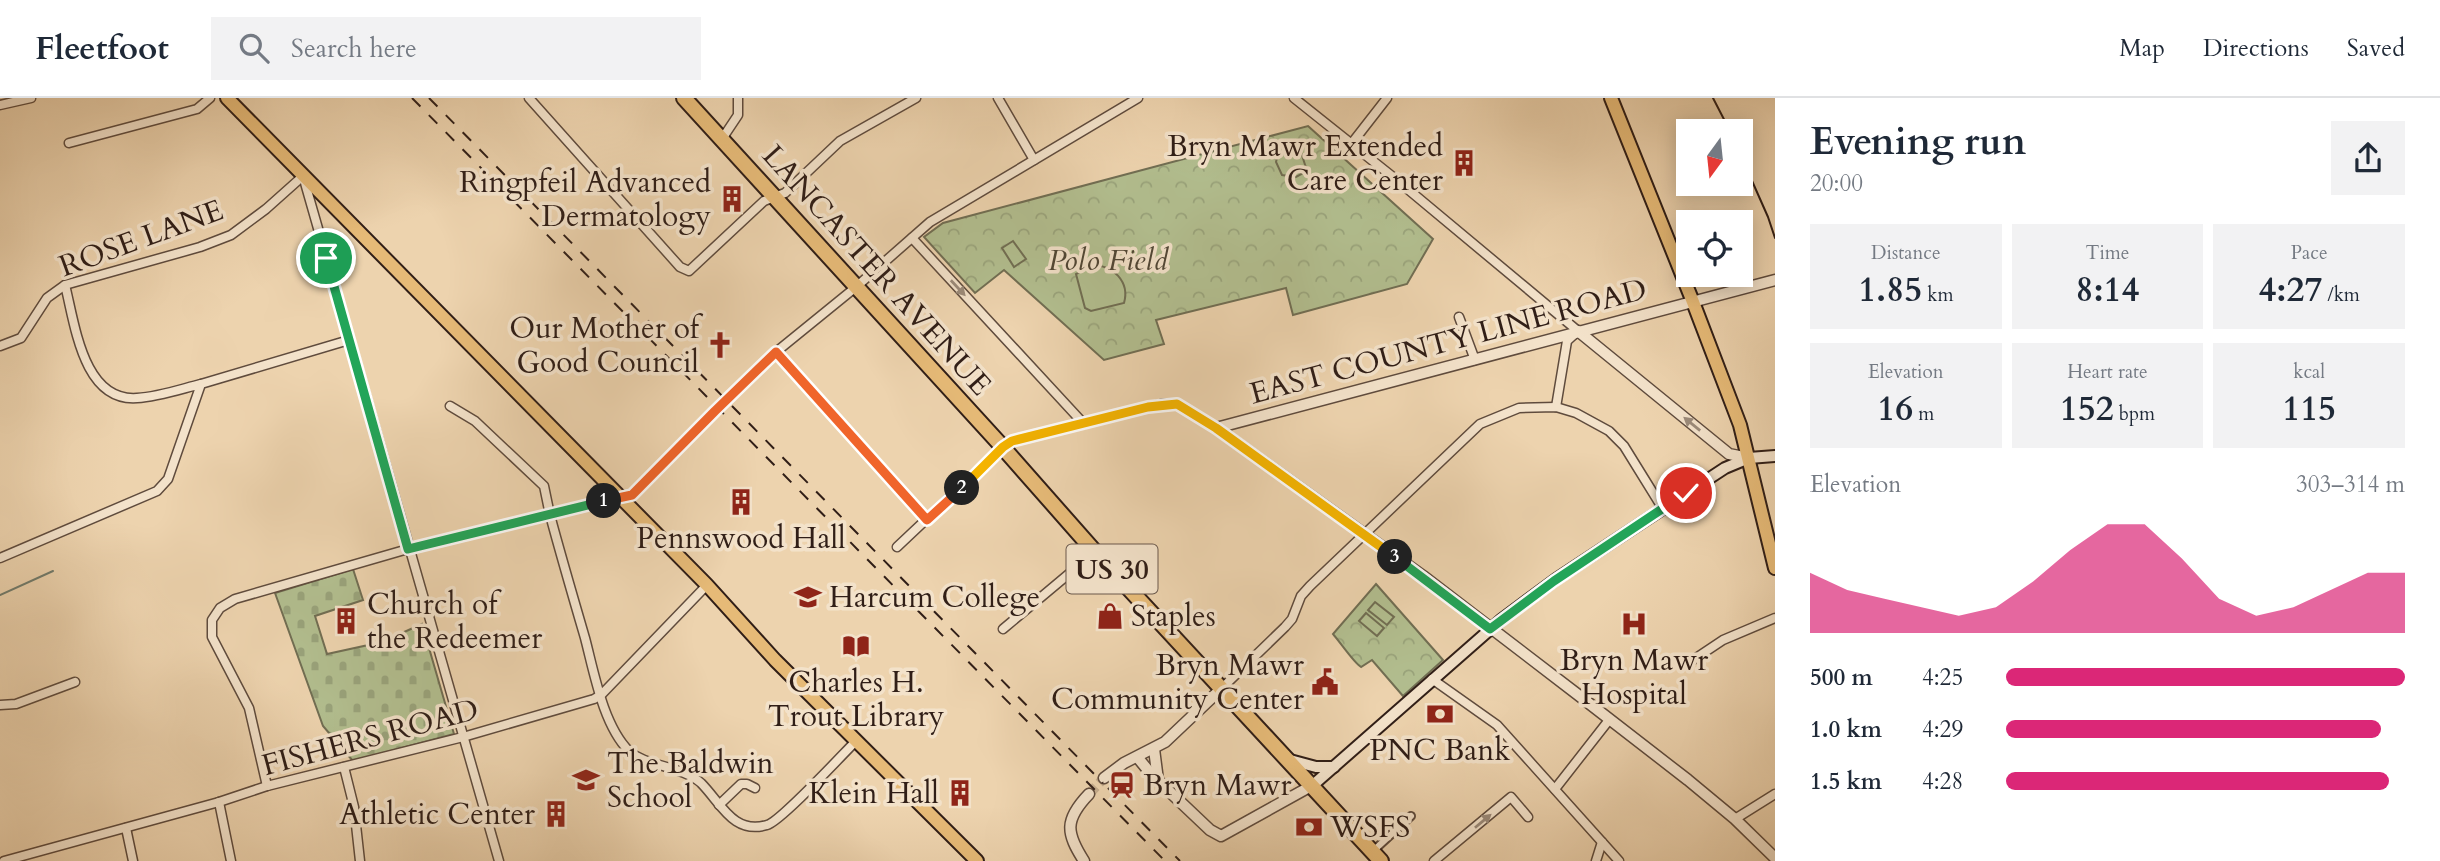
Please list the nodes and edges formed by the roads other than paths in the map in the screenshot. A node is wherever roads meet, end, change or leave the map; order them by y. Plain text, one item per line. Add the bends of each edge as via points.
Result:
1 (32, 98) edge
2 (210, 98) edge
3 (227, 98) edge
4 (529, 98) edge
5 (684, 98) edge
6 (738, 98) edge
7 (916, 98) edge
8 (998, 98) edge
9 (1138, 98) edge
10 (1293, 98) edge
11 (1387, 98) edge
12 (1611, 98) edge
13 (0, 105) edge
14 (722, 139) junction
15 (69, 143) dead end
16 (1352, 143) junction
17 (1034, 160) junction
18 (303, 177) junction
19 (776, 198) junction
20 (912, 238) junction
21 (1775, 280) edge
22 (65, 285) junction
23 (856, 287) junction
24 (1693, 302) junction
25 (1459, 317) dead end
26 (1578, 331) junction
27 (349, 340) junction
28 (0, 346) edge
29 (776, 352) junction
30 (1475, 360) junction
31 (201, 384) junction
32 (450, 406) dead end
33 (1556, 407) junction
34 (1084, 424) junction
35 (1216, 428) junction
36 (1003, 447) junction
37 (1775, 456) edge
38 (1749, 458) junction
39 (619, 498) junction
40 (1663, 509) junction
41 (550, 515) junction
42 (1768, 519) edge
43 (927, 520) junction
44 (1363, 535) junction
45 (897, 547) dead end
46 (408, 549) junction
47 (1095, 552) junction
48 (0, 558) edge
49 (1775, 568) edge
50 (707, 585) junction
51 (1775, 618) edge
52 (1003, 629) dead end
53 (1490, 629) junction
54 (1690, 662) dead end
55 (1432, 679) junction
56 (75, 682) dead end
57 (1222, 688) junction
58 (601, 695) junction
59 (0, 705) edge
60 (1609, 720) junction
61 (463, 737) junction
62 (856, 741) junction
63 (1154, 749) junction
64 (1138, 758) junction
65 (1290, 760) junction
66 (1334, 766) junction
67 (344, 767) junction
68 (1104, 778) tunnel mouth
69 (1158, 781) junction
70 (1314, 785) junction
71 (267, 786) junction
72 (755, 788) dead end
73 (1555, 789) junction
74 (1088, 794) tunnel mouth
75 (1775, 794) edge
76 (219, 802) junction
77 (719, 805) junction
78 (1411, 816) dead end
79 (1528, 817) dead end
80 (1735, 819) junction
81 (126, 828) junction
82 (1602, 842) junction
83 (1374, 857) edge
84 (1775, 858) edge
85 (4, 861) edge
86 (133, 861) edge
87 (231, 861) edge
88 (360, 861) edge
89 (499, 861) edge
90 (977, 861) edge
91 (1084, 861) edge
92 (1434, 861) edge
93 (1596, 861) edge
94 (1619, 861) edge

1 - 13 street
2 - 15 street via 197,109
3 - 18 main road
4 - 19 street via 687,271 764,201
5 - 14 highway, LANCASTER AVENUE / US 30
6 - 14 street via 738,115
7 - 19 street via 846,137
8 - 17 street
9 - 17 street
10 - 16 street
11 - 16 street
12 - 24 main road
14 - 19 highway, LANCASTER AVENUE / US 30
16 - 26 street
17 - 20 street via 930,222
18 - 22 street, ROSE LANE via 231,235
18 - 27 street
18 - 39 main road
19 - 23 highway, LANCASTER AVENUE / US 30
20 - 23 street
20 -> 34 street
21 - 24 street, EAST COUNTY LINE ROAD
22 - 28 street, ROSE LANE via 47,298 21,338
22 - 31 street via 85,359 99,385 118,396 137,398
23 - 29 street
23 - 36 highway, LANCASTER AVENUE / US 30
24 - 26 street, EAST COUNTY LINE ROAD
24 - 38 main road
25 - 30 street
26 - 30 street, EAST COUNTY LINE ROAD
26 - 33 street via 1567,341
38 -> 26 street via 1729,454
27 - 31 street
27 - 46 street
29 - 39 street, bridge via 632,495
29 - 43 street
30 - 35 street, EAST COUNTY LINE ROAD
31 - 48 street via 163,486
32 - 41 street via 475,421 544,486
33 - 40 street via 1609,431 1624,446
33 - 44 street via 1519,408 1480,424
34 - 35 street via 1177,404
34 - 36 street
35 - 44 street
36 - 43 street
36 - 47 highway, US 30
37 - 38 main road
38 - 40 main road via 1714,474
38 - 42 main road
39 - 41 street
39 - 50 main road
40 - 53 main road
41 - 46 street
41 - 58 street
42 - 49 main road
43 - 45 street
44 - 53 street
44 - 57 street via 1301,596 1292,620
46 - 61 street
46 - 71 street via 235,599 212,620 212,637 249,708
47 - 52 street
47 - 57 highway, US 30
50 - 58 street, FISHERS ROAD
50 - 62 main road
51 - 54 street via 1723,640
53 - 55 main road
53 - 60 street
55 - 66 main road
55 - 73 street via 1497,726
56 - 59 street via 16,704
57 - 63 street
57 - 65 highway, US 30
58 - 61 street, FISHERS ROAD
58 - 77 street via 616,737 632,754 693,777
60 - 73 street
60 - 80 street
61 - 67 street, FISHERS ROAD
61 - 89 street
62 - 77 street via 772,824 751,828 737,823
62 - 90 main road
63 - 64 street
63 - 69 street
64 - 68 street
64 - 69 street
65 - 66 main road
65 - 70 highway, US 30
66 - 70 main road
67 - 71 street, FISHERS ROAD
67 - 88 street
69 - 70 street via 1222,836
70 - 83 highway, US 30
71 - 76 street, FISHERS ROAD
72 - 77 street via 741,784
73 - 82 street
74 - 91 street via 1070,821 1073,843
75 - 80 street
76 - 81 street, FISHERS ROAD
76 - 87 street
78 - 83 street
92 -> 79 street via 1511,797
80 - 84 street
81 - 85 street, FISHERS ROAD
81 - 86 street
82 - 93 street
82 - 94 street

